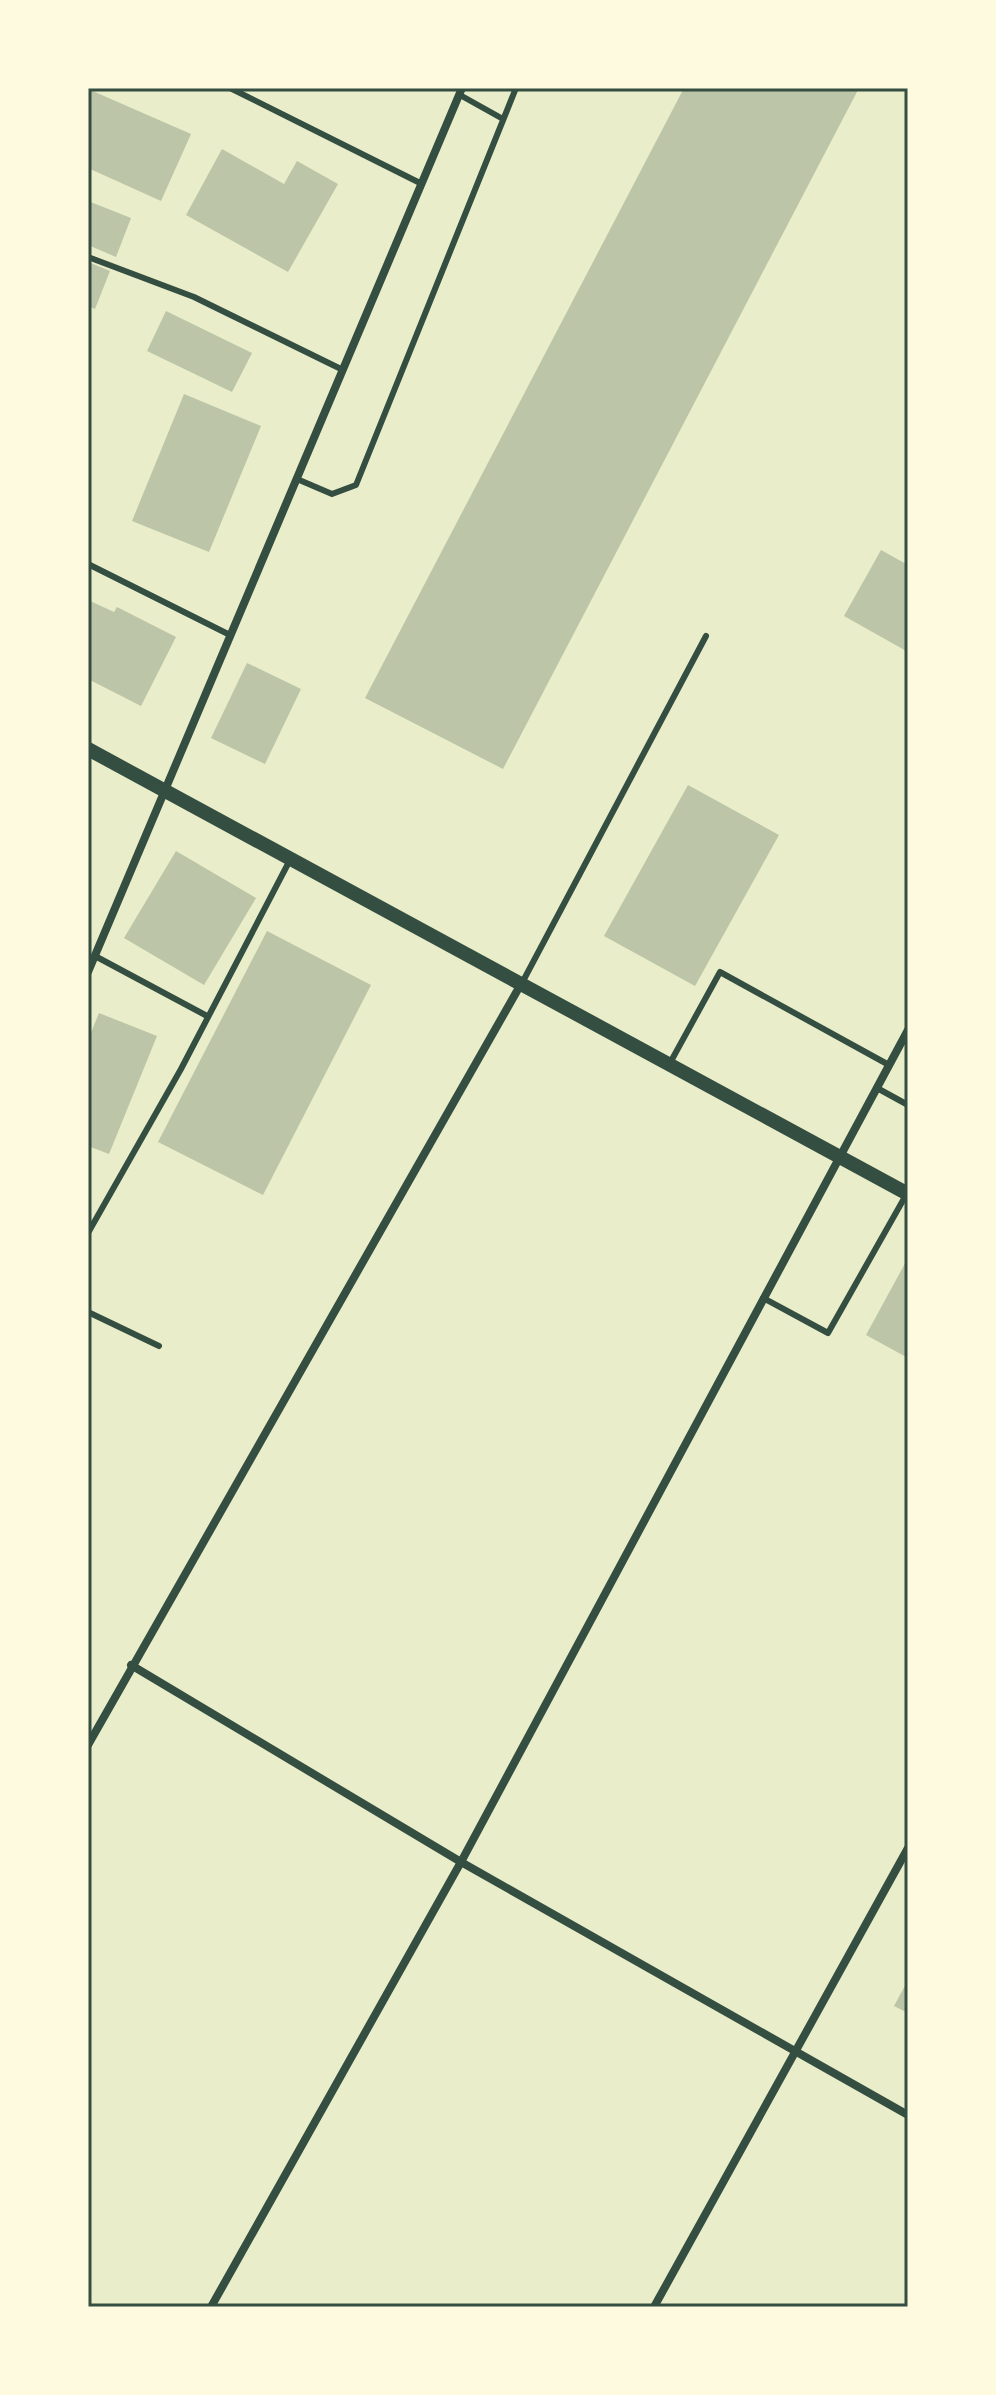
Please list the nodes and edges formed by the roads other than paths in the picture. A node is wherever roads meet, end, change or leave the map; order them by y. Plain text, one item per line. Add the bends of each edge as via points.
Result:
1 (230, 88) edge
2 (516, 88) edge
3 (461, 91) edge
4 (503, 119) junction
5 (422, 184) junction
6 (88, 257) edge
7 (343, 370) junction
8 (297, 479) junction
9 (88, 564) edge
10 (230, 635) junction
11 (706, 636) dead end
12 (88, 749) edge
13 (164, 789) junction
14 (291, 858) junction
15 (95, 956) junction
16 (88, 972) edge
17 (522, 983) junction
18 (207, 1016) junction
19 (908, 1030) edge
20 (670, 1063) junction
21 (889, 1065) junction
22 (877, 1088) junction
23 (908, 1105) edge
24 (840, 1155) junction
25 (907, 1194) edge
26 (88, 1233) edge
27 (763, 1298) junction
28 (88, 1312) edge
29 (159, 1346) dead end
30 (131, 1665) junction
31 (88, 1745) edge
32 (908, 1848) edge
33 (461, 1862) junction
34 (797, 2050) junction
35 (908, 2115) edge
36 (211, 2307) edge
37 (654, 2307) edge

1 - 5 lane
2 - 4 lane
3 - 4 lane
3 - 5 street
4 - 8 lane via 356,485 332,494
5 - 7 street
6 - 7 lane via 194,297
7 - 8 street
8 - 10 street
9 - 10 lane
10 - 13 street
11 - 17 lane
12 - 13 street
13 - 14 street
13 - 15 street
14 - 17 street
14 - 18 lane
15 - 16 street
15 - 18 lane
17 - 20 street
17 - 30 street
18 - 26 lane
19 - 21 street
20 - 21 lane via 720,972
20 - 24 street
21 - 22 street
22 - 23 lane
22 - 24 street
24 - 25 street
24 - 27 street
25 - 27 lane via 828,1333
27 - 33 street
28 - 29 lane
30 - 31 street
30 - 33 street
32 - 34 street
33 - 34 street
33 - 36 street
34 - 35 street
34 - 37 street

